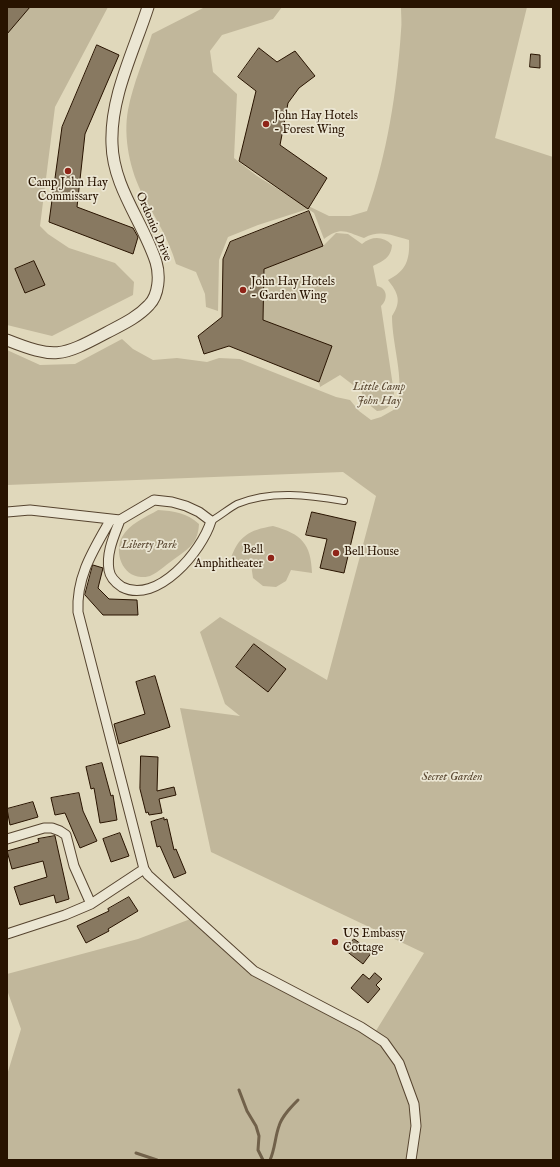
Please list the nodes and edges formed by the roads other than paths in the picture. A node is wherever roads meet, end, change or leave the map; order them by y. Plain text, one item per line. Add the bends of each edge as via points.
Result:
1 (148, 7) edge
2 (7, 340) edge
3 (344, 501) dead end
4 (7, 512) edge
5 (116, 520) junction
6 (211, 521) junction
7 (7, 838) edge
8 (144, 869) junction
9 (91, 904) junction
10 (7, 934) edge
11 (411, 1160) edge

1 - 2 street, Ordonio Drive via 117,101 112,146 123,189 156,263 157,288 150,304 135,318 74,349 47,353
3 - 6 street via 311,496 260,497 237,505
4 - 5 street via 30,510
5 - 6 street via 154,500 186,506
5 - 6 street via 109,572 119,585 134,590 145,590 177,574 200,547
5 - 8 street via 83,571 79,586 78,612
7 - 9 street via 44,828 60,830 66,835 74,866
8 - 9 street
8 - 11 street via 182,908 254,970 384,1042 399,1063 415,1109 416,1126
9 - 10 street

